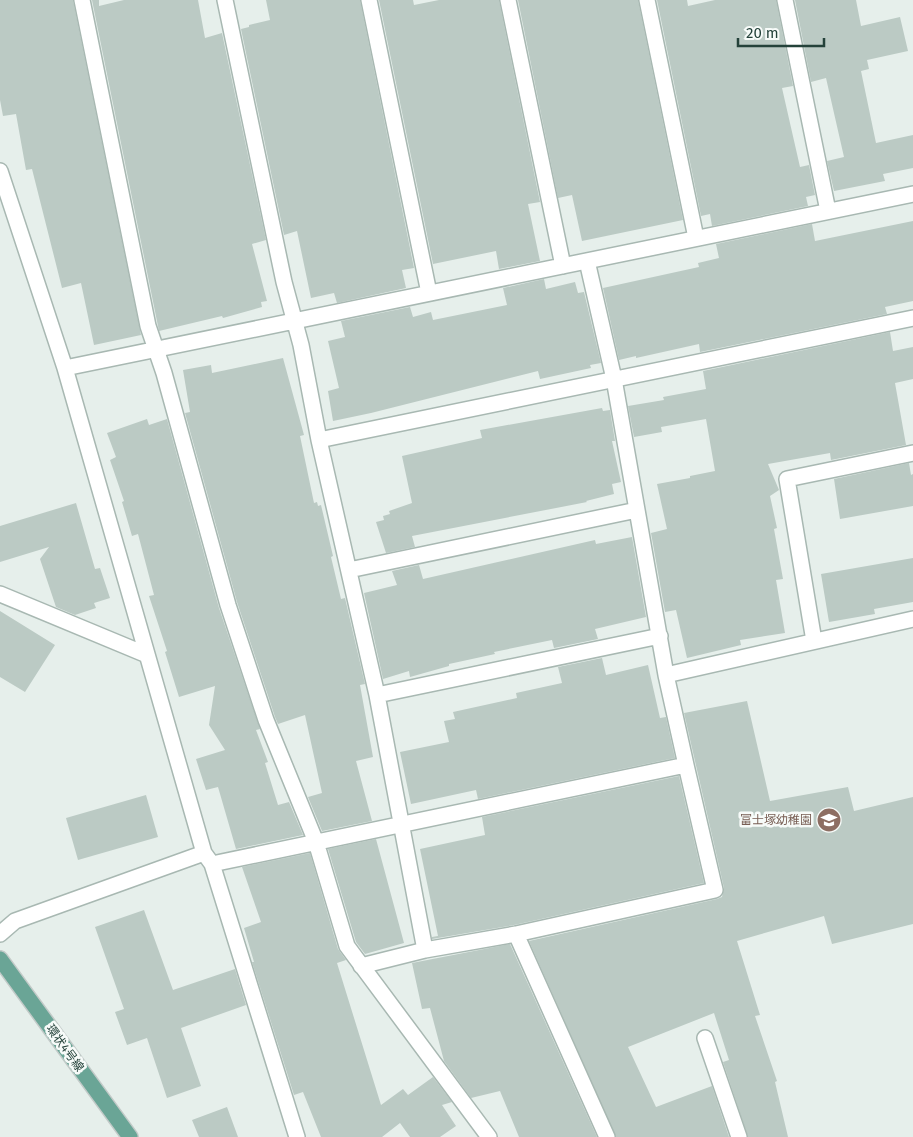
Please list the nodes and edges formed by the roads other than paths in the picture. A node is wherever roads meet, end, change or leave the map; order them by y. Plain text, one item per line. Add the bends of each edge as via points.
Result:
1 (82, 0) edge
2 (225, 0) edge
3 (369, 0) edge
4 (508, 0) edge
5 (647, 0) edge
6 (785, 0) edge
7 (0, 171) edge
8 (913, 194) edge
9 (828, 211) junction
10 (696, 238) junction
11 (587, 261) junction
12 (563, 266) junction
13 (429, 293) junction
14 (913, 318) edge
15 (294, 320) junction
16 (155, 349) junction
17 (65, 368) junction
18 (614, 379) junction
19 (319, 440) junction
20 (913, 453) edge
21 (637, 510) junction
22 (350, 570) junction
23 (0, 594) edge
24 (913, 619) edge
25 (660, 636) junction
26 (814, 642) junction
27 (147, 655) junction
28 (666, 675) junction
29 (377, 695) junction
30 (686, 765) junction
31 (401, 824) junction
32 (316, 842) junction
33 (208, 859) junction
34 (0, 934) edge
35 (516, 934) junction
36 (425, 950) junction
37 (0, 959) edge
38 (361, 966) junction
39 (704, 1038) dead end
40 (130, 1137) edge
41 (297, 1137) edge
42 (489, 1137) edge
43 (607, 1137) edge
44 (739, 1137) edge

1 - 16 street
2 - 15 street
3 - 13 street
4 - 12 street
5 - 10 street
6 - 9 street
7 - 17 street
8 - 9 street
9 - 10 street
10 - 11 street
11 - 12 street
11 - 18 street
12 - 13 street
13 - 15 street
14 - 18 street
15 - 16 street
15 - 19 street
16 - 17 street
16 - 32 street via 228,605 266,720
17 - 27 street
18 - 19 street
18 - 21 street
19 - 22 street
20 - 26 street via 787,479
21 - 22 street
21 - 25 street
22 - 29 street
23 - 27 street
24 - 26 street
25 - 28 street
25 - 29 street
26 - 28 street
27 - 33 street
28 - 30 street
29 - 31 street
30 - 31 street
30 - 35 street via 715,890
31 - 32 street
31 - 36 street
32 - 33 street
32 - 38 street via 347,946
33 - 34 street via 15,921
33 - 41 street
35 - 36 street
35 - 43 street
36 - 38 street
37 - 40 main road, 環状4号線
38 - 42 street
39 - 44 street

